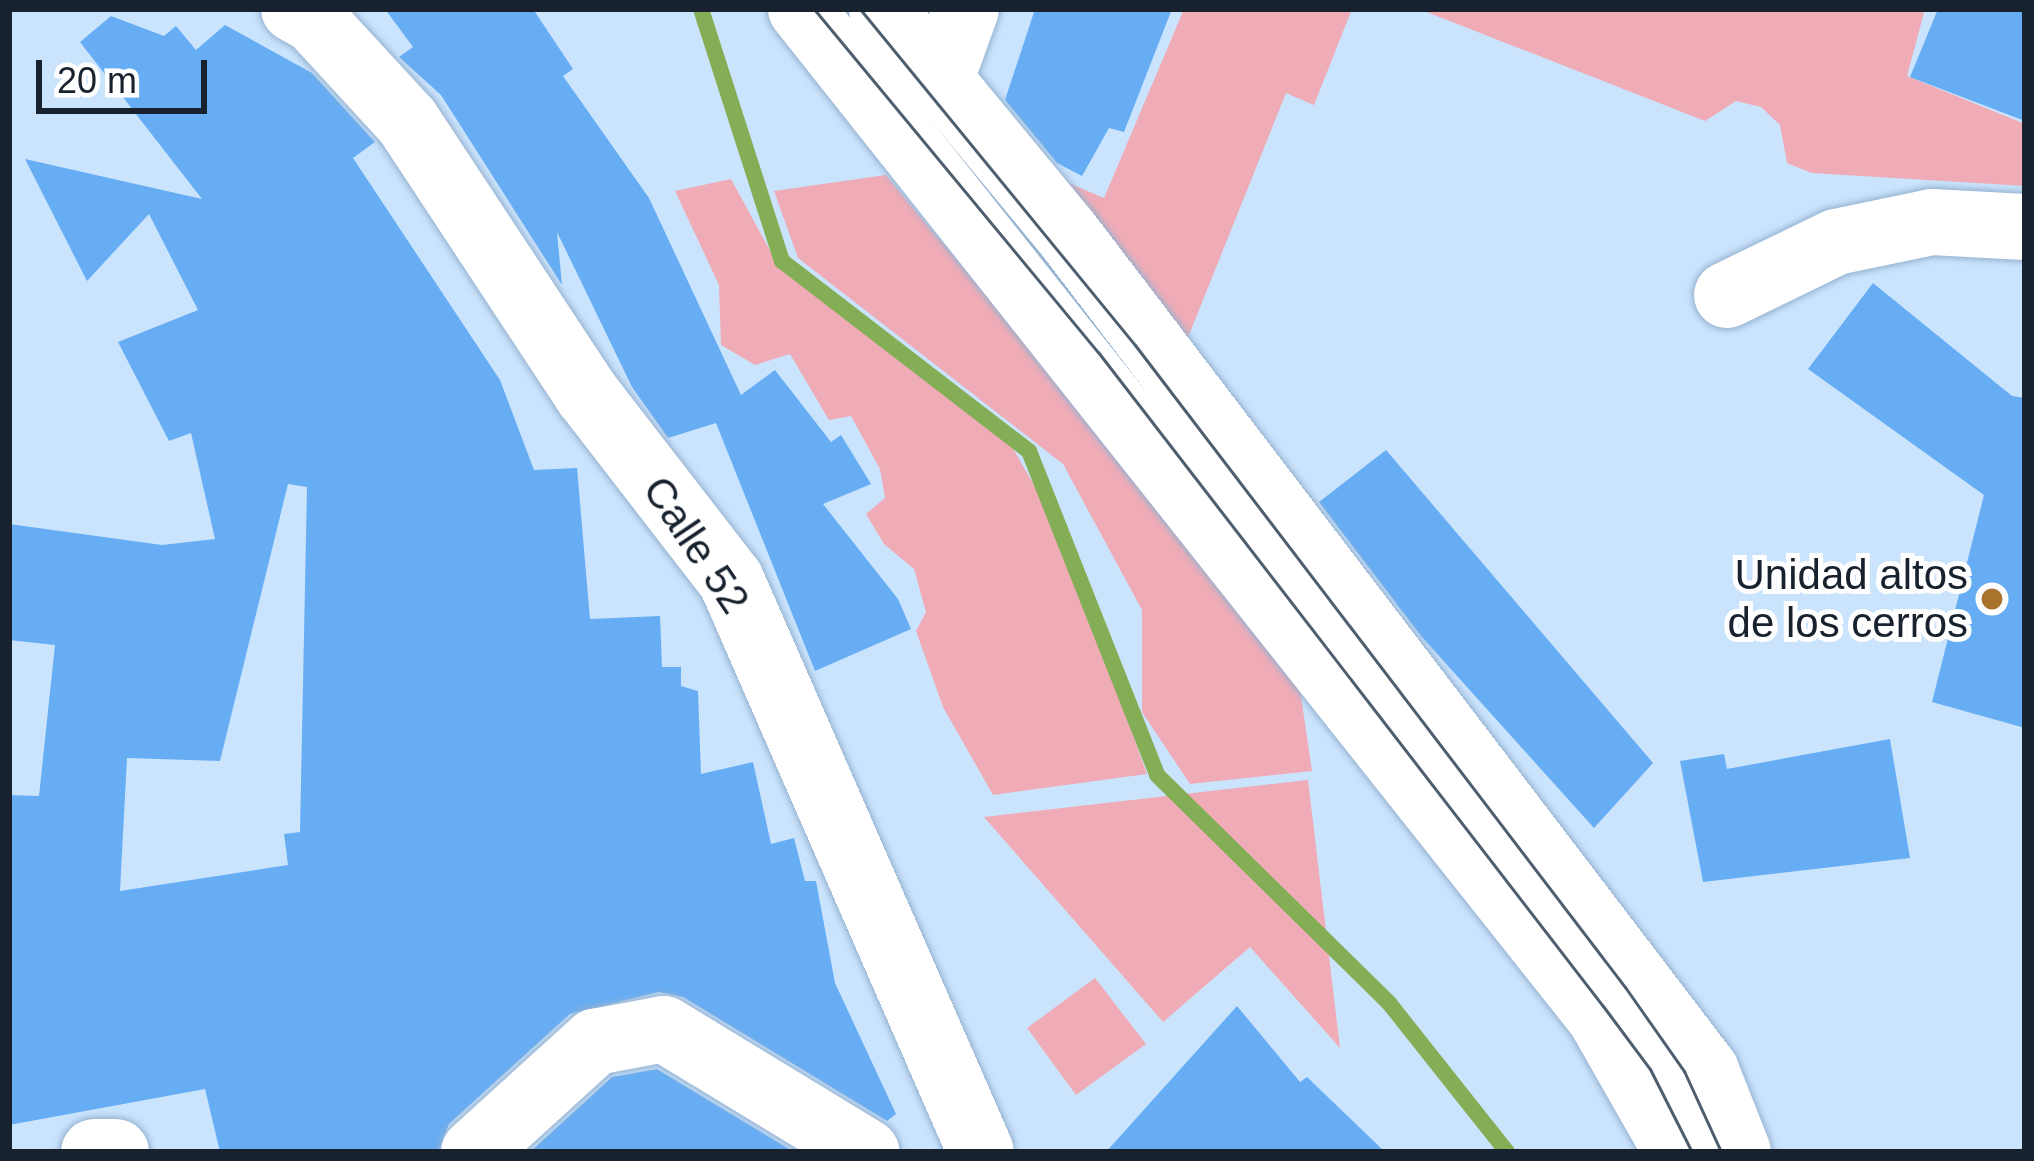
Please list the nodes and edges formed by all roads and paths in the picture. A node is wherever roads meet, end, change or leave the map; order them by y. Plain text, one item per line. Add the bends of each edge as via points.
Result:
1 (294, 9) edge
2 (801, 9) edge
3 (882, 9) edge
4 (2025, 227) edge
5 (1726, 295) dead end
6 (94, 1152) edge
7 (116, 1152) edge
8 (473, 1152) edge
9 (866, 1152) edge
10 (981, 1152) edge
11 (1677, 1152) edge
12 (1738, 1152) edge

1 - 10 street, Calle 52 via 314,20 407,122 587,394 731,580 963,1127
2 - 11 street via 1600,1017
3 - 12 street via 1066,232 1706,1070
4 - 5 street via 1932,222 1836,242
6 - 7 street
8 - 9 street via 595,1042 664,1029

